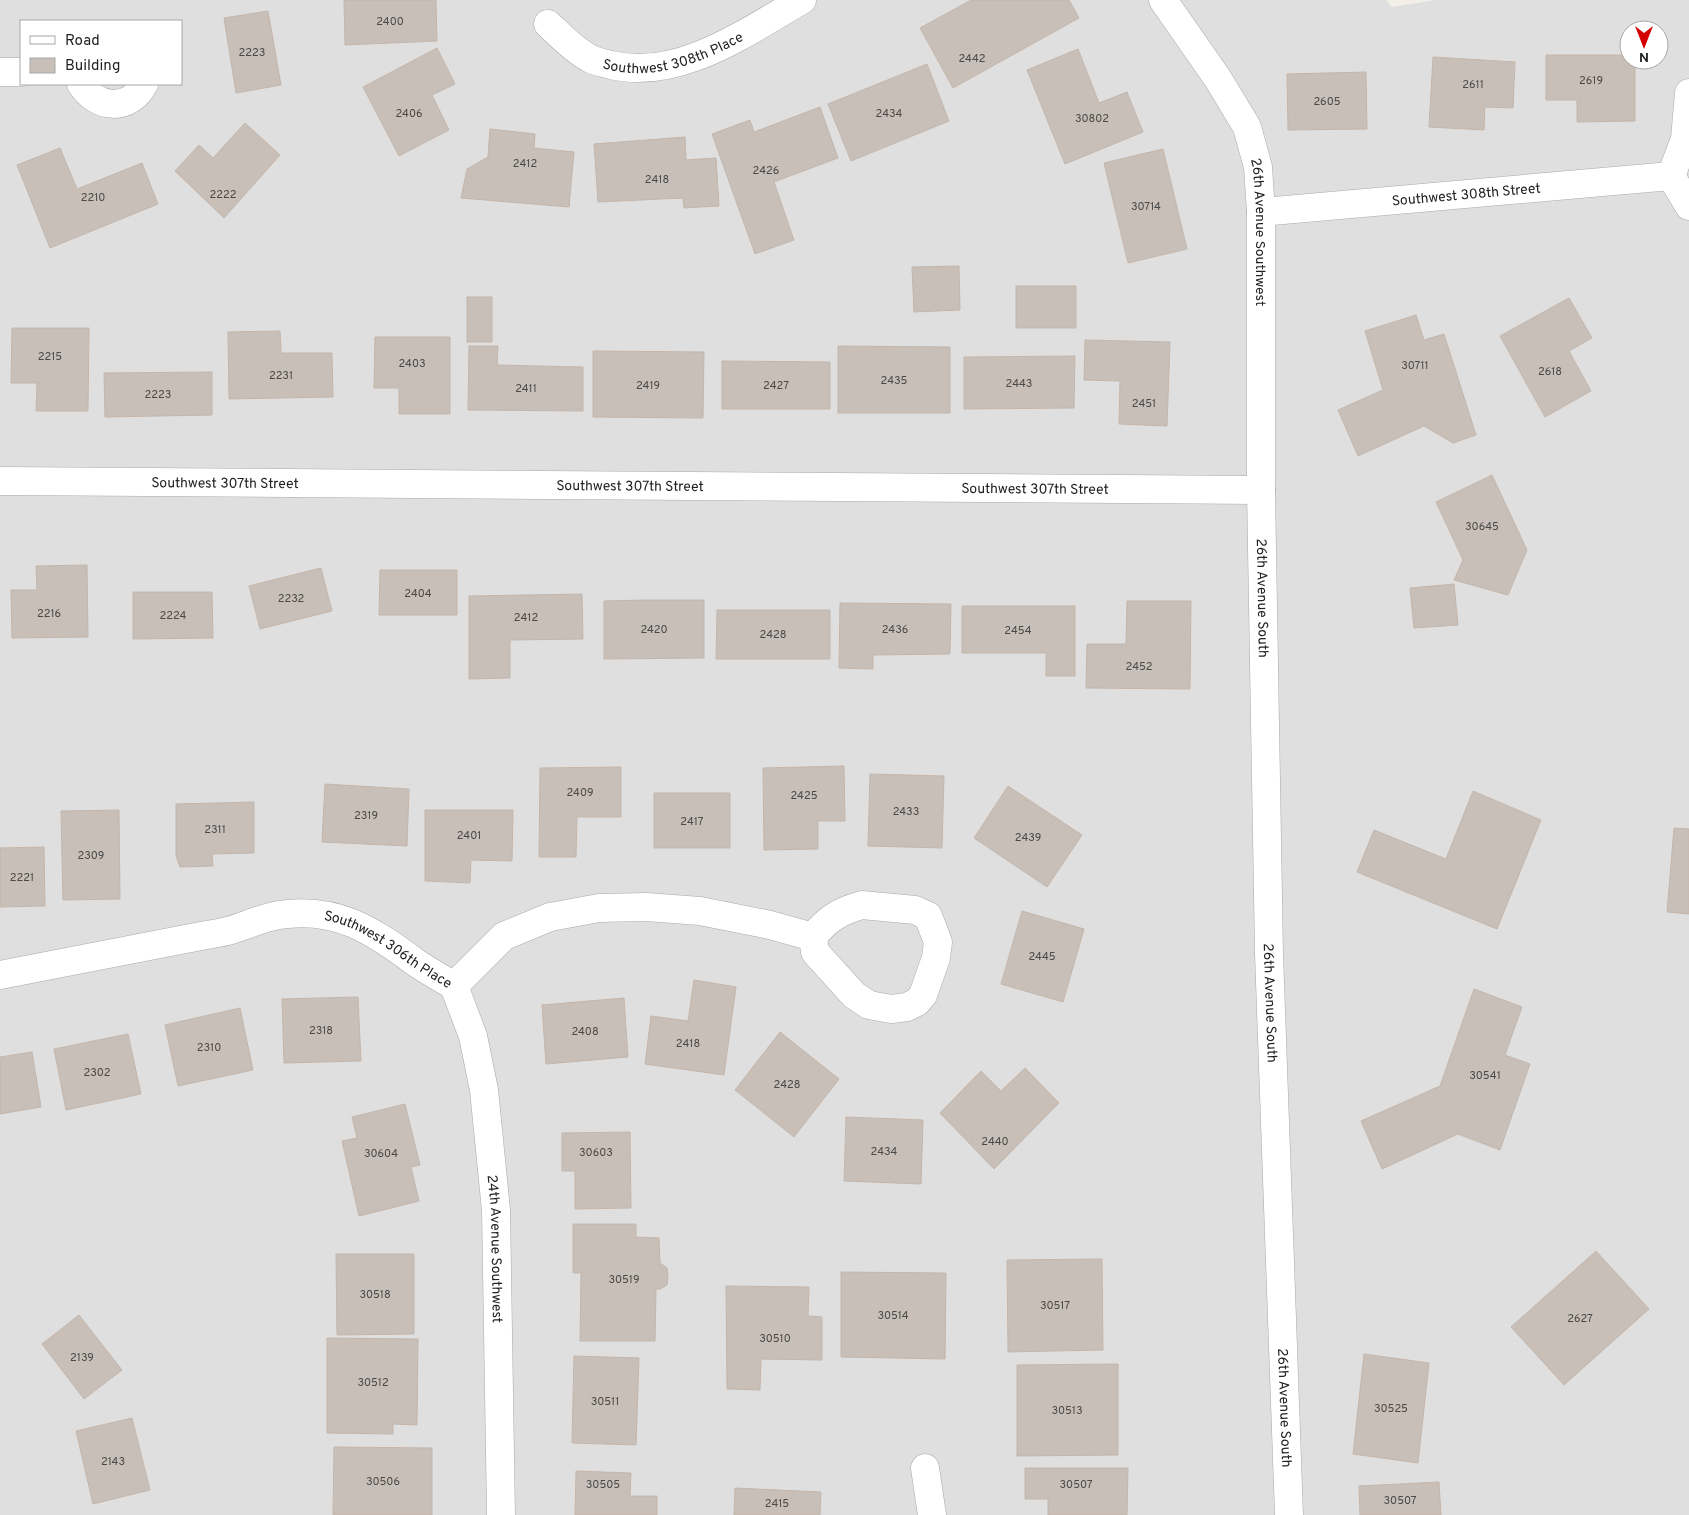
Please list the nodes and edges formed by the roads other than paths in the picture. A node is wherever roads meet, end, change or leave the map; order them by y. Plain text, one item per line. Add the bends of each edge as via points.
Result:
1 (802, 0) edge
2 (1163, 0) edge
3 (548, 24) dead end
4 (0, 72) edge
5 (20, 72) edge
6 (82, 85) edge
7 (143, 85) edge
8 (1689, 93) edge
9 (1671, 176) junction
10 (1689, 206) edge
11 (1260, 212) junction
12 (0, 481) edge
13 (1260, 490) junction
14 (813, 937) junction
15 (0, 975) edge
16 (454, 986) junction
17 (925, 1468) dead end
18 (501, 1515) edge
19 (932, 1515) edge
20 (1289, 1515) edge

1 - 3 street, Southwest 308th Place via 710,52 661,66 627,68 591,60
2 - 11 street, 26th Avenue Southwest via 1218,78 1247,127 1258,167
4 - 5 street
6 - 7 street via 86,93 107,104 131,99
8 - 9 street via 1686,139
9 - 10 street
9 - 11 street, Southwest 308th Street
11 - 13 street, 26th Avenue Southwest
12 - 13 street, Southwest 307th Street
13 - 20 street, 26th Avenue South via 1269,964
14 - 14 street via 826,922 844,910 862,905 916,910 928,916 938,942 923,995 907,1007 891,1009 869,1005 854,995 815,952
14 - 16 street, Southwest 306th Place via 700,911 599,908 550,917 504,936
15 - 16 street, Southwest 306th Place via 230,930 255,920 304,913 329,915 360,925
16 - 18 street, 24th Avenue Southwest via 473,1036 484,1090 496,1210
17 - 19 street

